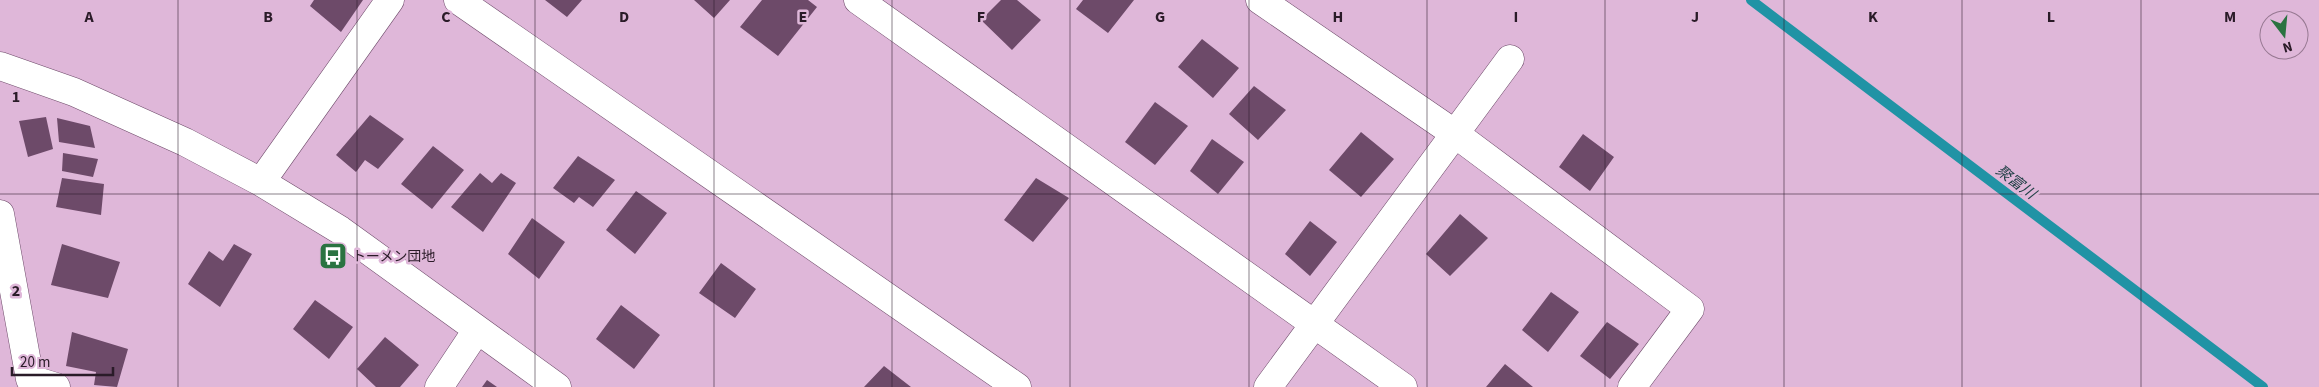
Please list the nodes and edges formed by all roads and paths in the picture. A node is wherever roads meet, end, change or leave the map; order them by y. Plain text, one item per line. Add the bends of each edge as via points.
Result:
1 (390, 0) edge
2 (458, 0) edge
3 (858, 0) edge
4 (1260, 0) edge
5 (1510, 59) dead end
6 (0, 66) edge
7 (1454, 133) junction
8 (261, 182) junction
9 (0, 214) edge
10 (1313, 324) junction
11 (477, 330) junction
12 (56, 387) edge
13 (439, 387) edge
14 (557, 387) edge
15 (1017, 387) edge
16 (1268, 387) edge
17 (1403, 387) edge
18 (1632, 387) edge

1 - 8 street
2 - 15 street
3 - 10 street
4 - 7 street
5 - 7 street
6 - 8 street via 83,96 185,142
7 - 10 street
7 - 18 street via 1690,309
8 - 11 street via 340,230
9 - 12 street via 30,379
10 - 16 street
10 - 17 street
11 - 13 street
11 - 14 street

